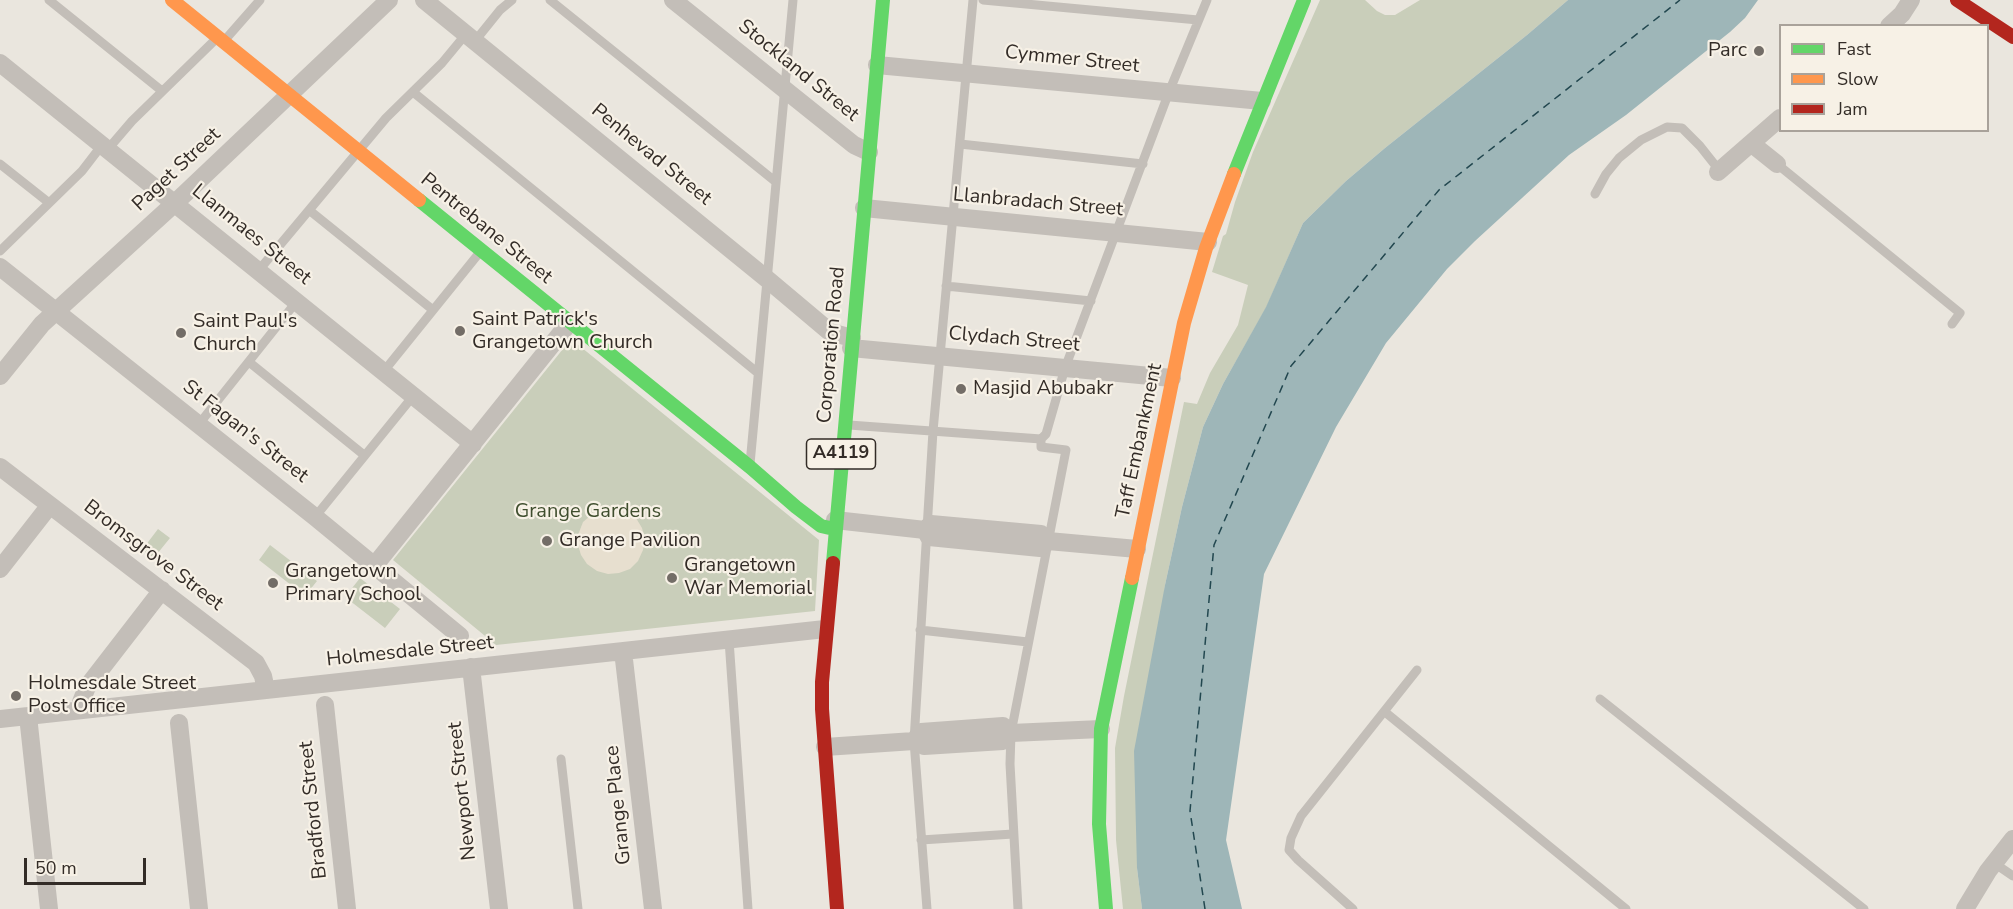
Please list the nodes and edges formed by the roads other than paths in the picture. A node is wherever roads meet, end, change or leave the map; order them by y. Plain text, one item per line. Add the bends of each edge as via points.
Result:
1 (49, 0) edge
2 (172, 0) edge
3 (260, 0) edge
4 (389, 0) edge
5 (424, 0) edge
6 (512, 0) edge
7 (550, 0) edge
8 (674, 0) edge
9 (793, 0) edge
10 (883, 0) edge
11 (973, 0) edge
12 (983, 0) edge
13 (1207, 0) edge
14 (1304, 0) edge
15 (1911, 0) edge
16 (1957, 0) edge
17 (1198, 20) junction
18 (1891, 24) edge
19 (470, 37) junction
20 (2013, 37) edge
21 (220, 40) junction
22 (0, 63) edge
23 (877, 65) junction
24 (965, 72) junction
25 (784, 89) junction
26 (162, 91) junction
27 (412, 92) junction
28 (1169, 92) junction
29 (290, 96) junction
30 (1262, 101) junction
31 (1779, 119) edge
32 (960, 144) junction
33 (1752, 144) junction
34 (105, 147) junction
35 (358, 150) junction
36 (869, 152) junction
37 (0, 164) edge
38 (1143, 164) junction
39 (1777, 164) joint
40 (1718, 171) joint
41 (776, 183) junction
42 (1595, 195) dead end
43 (48, 202) junction
44 (175, 203) junction
45 (864, 208) junction
46 (309, 210) junction
47 (953, 218) junction
48 (1117, 232) junction
49 (1208, 242) junction
50 (0, 251) edge
51 (482, 251) junction
52 (0, 267) edge
53 (259, 270) junction
54 (767, 279) junction
55 (946, 286) junction
56 (297, 301) junction
57 (1091, 301) junction
58 (433, 310) junction
59 (56, 311) junction
60 (570, 322) junction
61 (1952, 324) dead end
62 (851, 343) junction
63 (939, 356) junction
64 (249, 362) junction
65 (1065, 368) junction
66 (384, 371) junction
67 (758, 373) junction
68 (0, 376) edge
69 (1173, 378) junction
70 (414, 395) junction
71 (199, 424) junction
72 (844, 425) junction
73 (933, 431) junction
74 (1041, 439) junction
75 (473, 444) junction
76 (364, 455) junction
77 (0, 466) edge
78 (750, 467) junction
79 (50, 504) junction
80 (315, 517) junction
81 (835, 524) junction
82 (925, 530) junction
83 (1048, 541) junction
84 (1137, 549) junction
85 (375, 565) junction
86 (0, 569) edge
87 (162, 590) junction
88 (825, 629) junction
89 (920, 630) junction
90 (460, 636) dead end
91 (729, 640) junction
92 (1028, 642) junction
93 (623, 651) junction
94 (471, 668) junction
95 (1417, 670) dead end
96 (266, 690) junction
97 (1600, 699) dead end
98 (325, 705) dead end
99 (82, 710) junction
100 (1386, 712) junction
101 (28, 716) junction
102 (0, 719) edge
103 (179, 723) dead end
104 (1101, 729) junction
105 (1011, 733) junction
106 (914, 741) junction
107 (825, 747) junction
108 (561, 759) dead end
109 (1013, 834) junction
110 (2013, 839) edge
111 (921, 840) junction
112 (1994, 863) junction
113 (2013, 876) edge
114 (49, 909) edge
115 (199, 909) edge
116 (347, 909) edge
117 (499, 909) edge
118 (578, 909) edge
119 (653, 909) edge
120 (748, 909) edge
121 (837, 909) edge
122 (927, 909) edge
123 (1018, 909) edge
124 (1106, 909) edge
125 (1353, 909) edge
126 (1626, 909) edge
127 (1864, 909) edge
128 (1965, 909) edge

1 - 26 lane
2 - 21 street, Pentrebane Street
3 - 21 lane
4 - 29 street, Paget Street
5 - 19 street, Penhevad Street
6 - 19 lane
7 - 41 lane
8 - 25 street, Stockland Street
9 - 25 lane
10 - 23 street, Corporation Road / A4119
11 - 24 lane
12 - 17 lane
13 - 17 lane
14 - 30 street, Taff Embankment
15 - 18 street
16 - 20 street
17 - 28 lane
19 - 27 lane
19 - 54 street, Penhevad Street
21 - 26 lane
21 - 29 street, Pentrebane Street
22 - 34 street, Llanmaes Street
23 - 24 street, Cymmer Street
23 - 36 street, Corporation Road / A4119
24 - 28 street, Cymmer Street
24 - 32 lane
25 - 36 street, Stockland Street via 854,145
25 - 41 lane
26 - 34 lane
27 - 35 lane
27 - 67 lane
28 - 30 street, Cymmer Street
28 - 38 lane
29 - 35 street, Pentrebane Street
29 - 44 street, Paget Street
30 - 49 street, Taff Embankment
31 - 33 street
32 - 38 lane
32 - 47 lane
33 - 39 street
33 - 40 street
34 - 43 lane
34 - 44 street, Llanmaes Street
35 - 46 lane
35 - 51 street, Pentrebane Street
36 - 45 street, Corporation Road / A4119
37 - 43 lane
38 - 48 lane
39 - 61 lane via 1960,313
40 - 42 lane via 1682,128 1667,127 1618,158
41 - 54 lane
43 - 50 lane
44 - 53 street, Llanmaes Street
44 - 59 street, Paget Street
45 - 47 street, Llanbradach Street
45 - 62 street, Corporation Road / A4119
46 - 53 lane
46 - 58 lane
47 - 48 street, Llanbradach Street
47 - 55 lane
48 - 49 street, Llanbradach Street
48 - 57 lane
49 - 69 street, Taff Embankment via 1184,323
51 - 58 lane
51 - 60 street, Pentrebane Street
52 - 59 street, St Fagan's Street
53 - 56 street, Llanmaes Street
54 - 62 street, Penhevad Street via 830,332
54 - 67 lane
55 - 57 lane
55 - 63 lane
56 - 64 lane
56 - 66 street, Llanmaes Street
57 - 65 lane
58 - 66 lane
59 - 68 street, Paget Street
59 - 71 street, St Fagan's Street
60 - 75 street
60 - 78 street, Pentrebane Street
62 - 63 street, Clydach Street
62 - 72 street, Corporation Road / A4119
63 - 65 street, Clydach Street
63 - 73 lane
64 - 71 lane
64 - 76 lane
65 - 69 street, Clydach Street
65 - 74 lane via 1046,434
66 - 70 street, Llanmaes Street
67 - 78 lane
69 - 84 street, Taff Embankment
70 - 75 street, Llanmaes Street
70 - 76 lane
71 - 80 street, St Fagan's Street
72 - 73 lane
72 - 81 street, Corporation Road / A4119
73 - 74 lane
73 - 82 lane
74 - 83 lane via 1041,447 1066,450
75 - 85 street
76 - 80 lane
77 - 79 street, Bromsgrove Street
78 - 81 street, Pentrebane Street via 817,524
79 - 86 street
79 - 87 street, Bromsgrove Street
80 - 85 street, St Fagan's Street
81 - 82 street
81 - 88 street, Corporation Road / A4119
82 - 83 street via 931,524 1041,534
82 - 89 lane
83 - 84 street
83 - 92 lane
84 - 104 street, Taff Embankment
85 - 90 street, St Fagan's Street
87 - 96 street, Bromsgrove Street via 256,663
87 - 99 street via 87,687
88 - 91 street, Holmesdale Street
88 - 107 street, Corporation Road / A4119 via 821,695
89 - 92 lane
89 - 106 lane
91 - 93 street, Holmesdale Street
91 - 120 lane
92 - 105 lane
93 - 94 street, Holmesdale Street
93 - 119 street, Grange Place
94 - 96 street, Holmesdale Street
94 - 117 street, Newport Street
95 - 100 lane
96 - 99 street, Holmesdale Street
97 - 127 lane
98 - 116 street, Bradford Street
99 - 101 street, Holmesdale Street
100 - 125 lane via 1301,816 1291,838 1289,850
100 - 126 lane
101 - 102 street, Holmesdale Street
101 - 114 street
103 - 115 street
104 - 105 street
104 - 124 street, Taff Embankment via 1100,824
105 - 106 street via 1003,726 921,732
105 - 109 lane
106 - 107 street
106 - 111 lane
107 - 121 street, Corporation Road / A4119
108 - 118 lane
109 - 111 lane
109 - 123 lane
110 - 112 street
111 - 122 lane
112 - 113 lane
112 - 128 street

